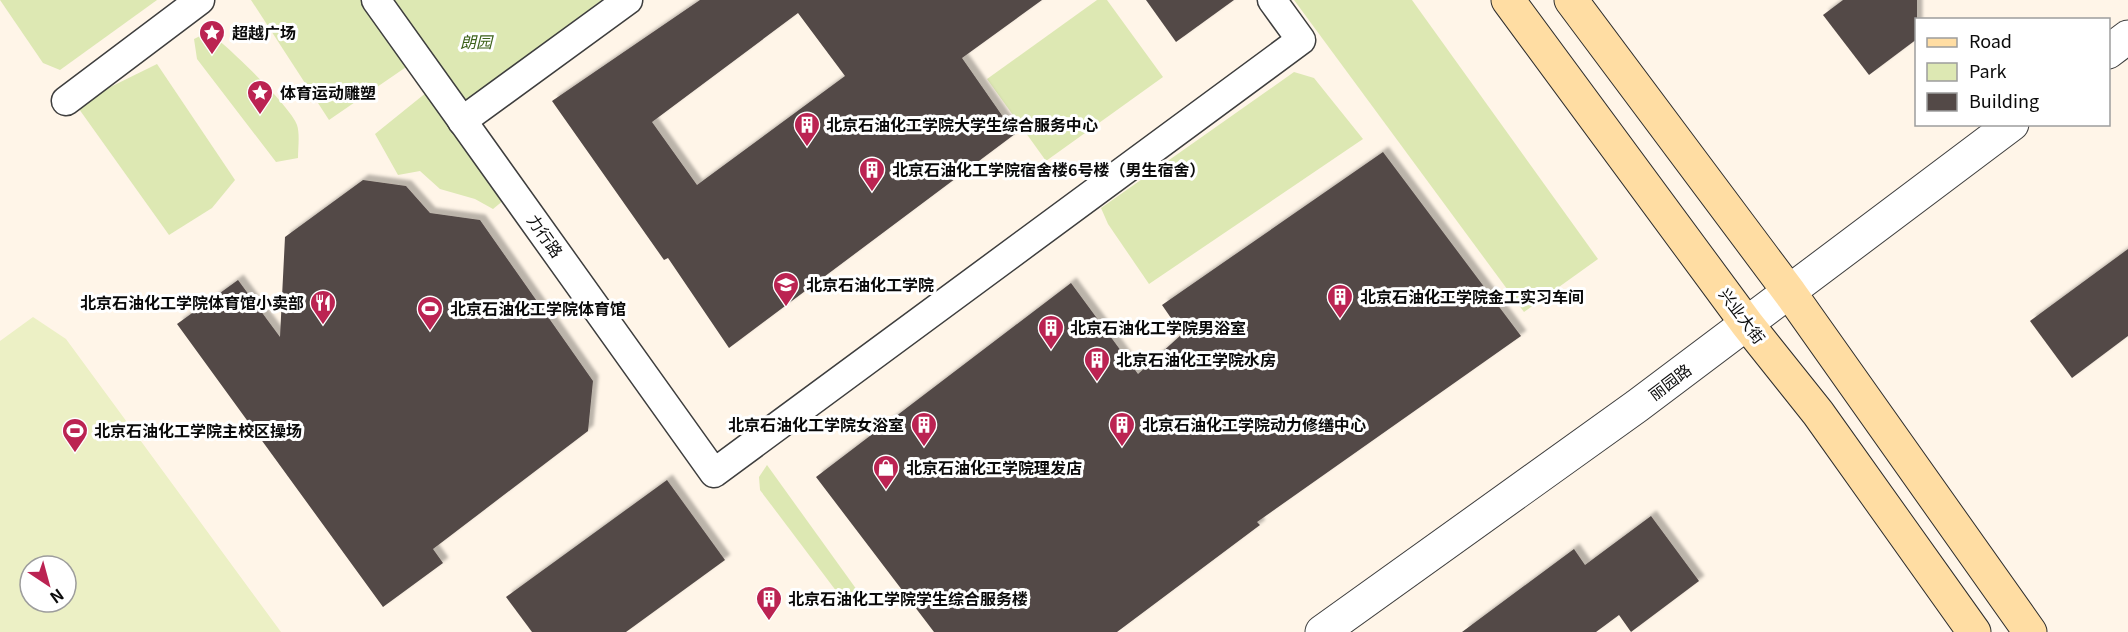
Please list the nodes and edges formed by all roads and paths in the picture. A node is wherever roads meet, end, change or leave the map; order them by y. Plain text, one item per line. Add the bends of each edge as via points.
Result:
1 (200, 0) edge
2 (376, 0) edge
3 (628, 0) edge
4 (1272, 0) edge
5 (1508, 0) edge
6 (1571, 0) edge
7 (2128, 37) edge
8 (2110, 51) edge
9 (66, 101) dead end
10 (462, 121) junction
11 (2009, 126) edge
12 (1790, 294) junction
13 (1748, 324) junction
14 (1322, 632) edge
15 (1974, 632) edge
16 (2030, 632) edge

1 - 9 street
2 - 10 street, 力行路
3 - 10 street
4 - 10 street, 力行路 via 1301,40 714,473
5 - 13 main road, 兴业大街
6 - 12 main road
7 - 8 street
11 - 12 street, 丽园路
12 - 13 street, 丽园路
12 - 16 main road
13 - 14 street, 丽园路
13 - 15 main road, 兴业大街 via 1818,412

